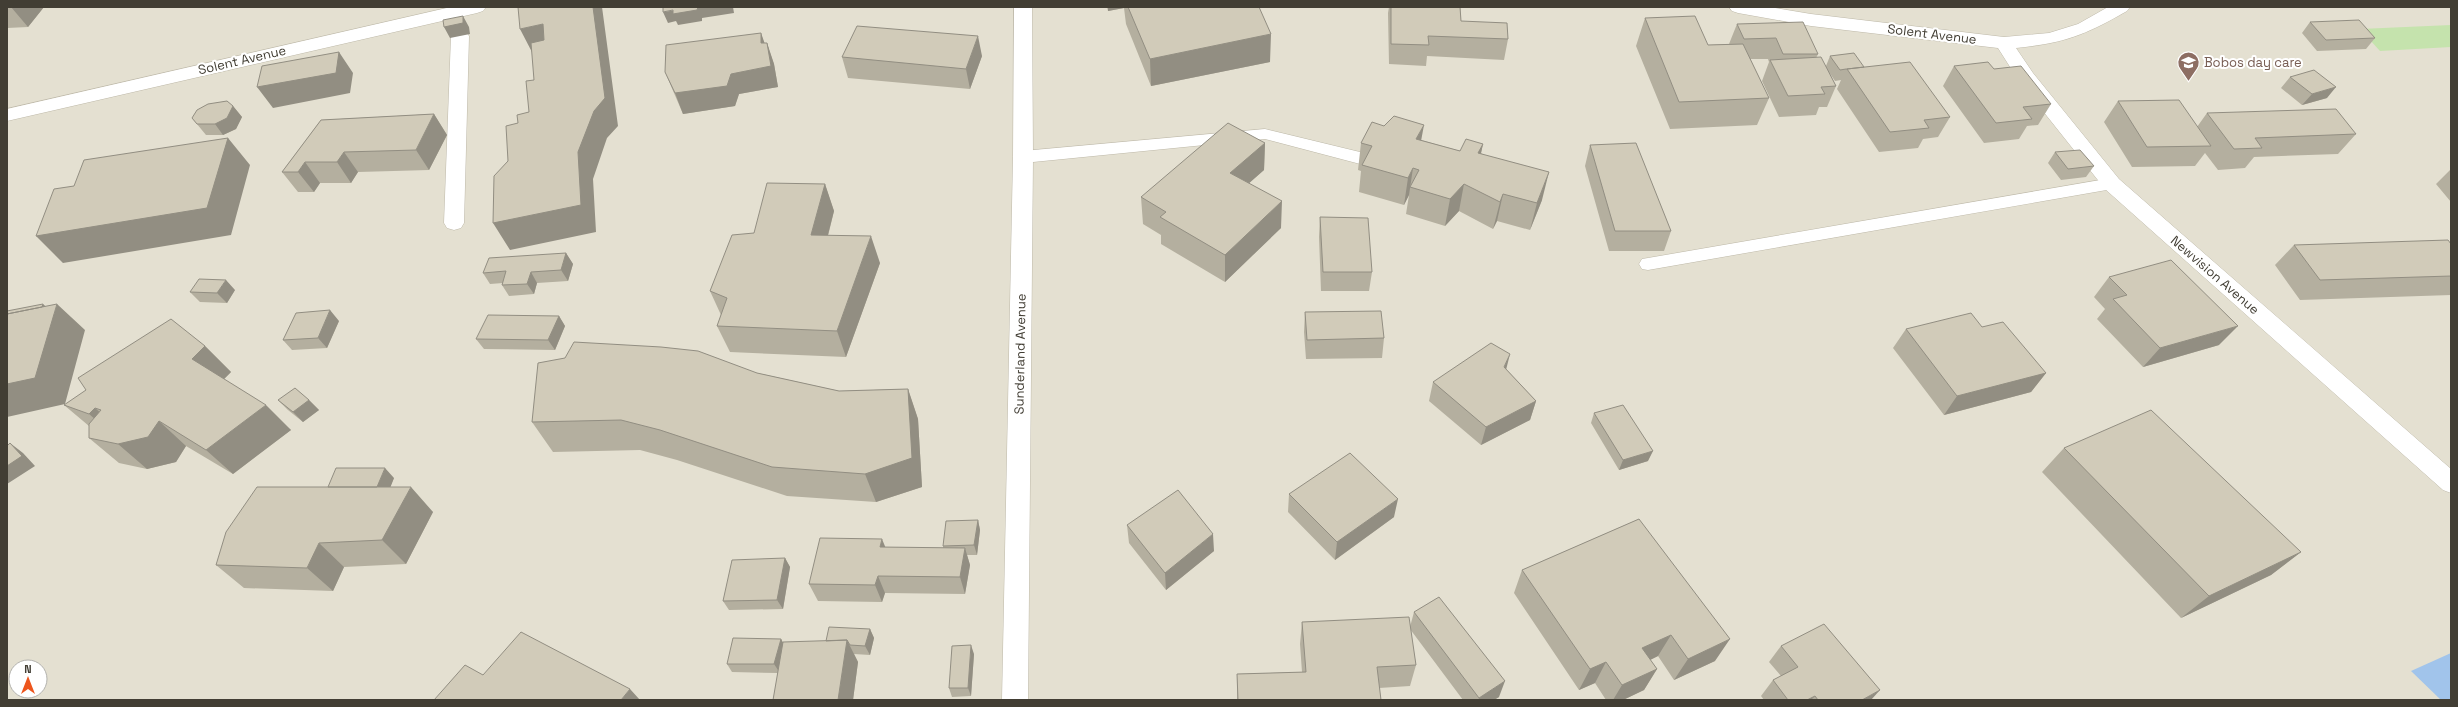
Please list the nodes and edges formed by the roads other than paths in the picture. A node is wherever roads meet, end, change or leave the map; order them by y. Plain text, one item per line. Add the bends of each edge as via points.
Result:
1 (477, 7) edge
2 (1023, 7) edge
3 (1738, 7) edge
4 (2121, 7) edge
5 (458, 11) junction
6 (2004, 43) junction
7 (7, 116) edge
8 (1023, 157) junction
9 (1364, 159) edge
10 (2112, 184) junction
11 (454, 223) dead end
12 (1648, 264) dead end
13 (2451, 483) edge
14 (1015, 700) edge

1 - 5 street, Solent Avenue
2 - 8 street, Sunderland Avenue
3 - 6 street, Solent Avenue via 1811,20
4 - 6 street, Solent Avenue via 2084,28 2050,39
5 - 7 street, Solent Avenue
5 - 11 street
6 - 10 street, Newvision Avenue via 2026,77
8 - 9 lane via 1265,134
8 - 14 street, Sunderland Avenue
10 - 12 lane
10 - 13 street, Newvision Avenue

